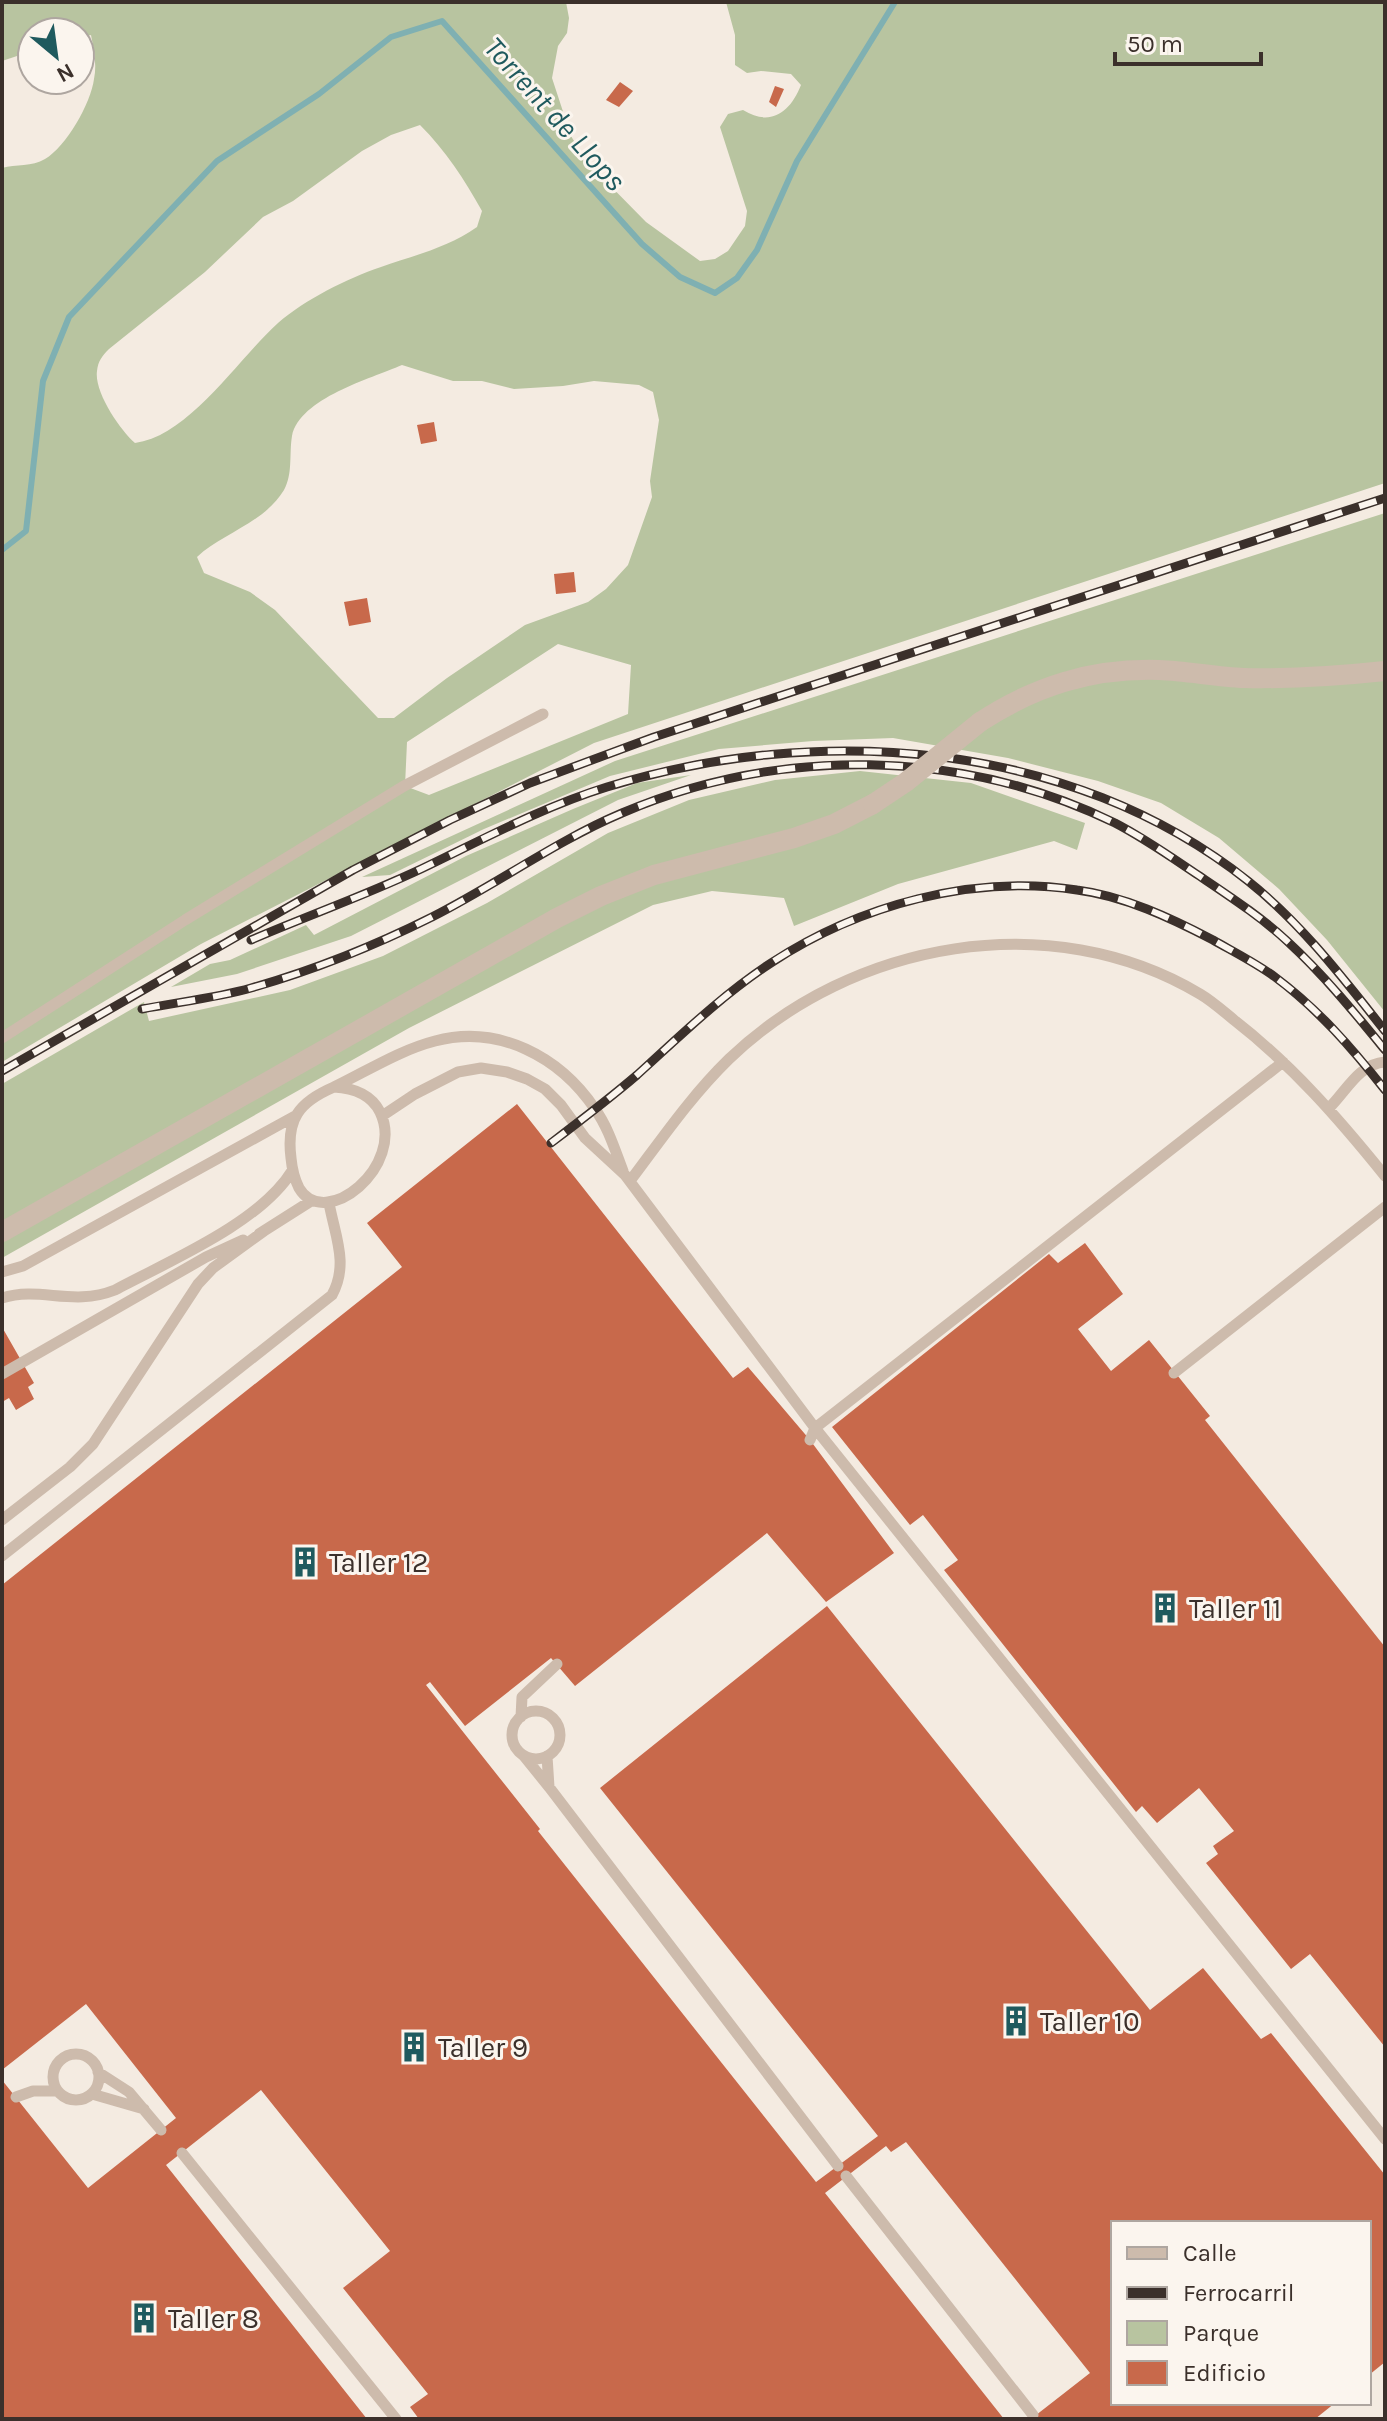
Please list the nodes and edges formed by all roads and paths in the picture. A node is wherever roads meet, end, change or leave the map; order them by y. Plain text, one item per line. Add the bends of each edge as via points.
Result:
1 (1385, 671) edge
2 (543, 714) dead end
3 (2, 1038) edge
4 (1283, 1062) junction
5 (1385, 1062) edge
6 (334, 1087) junction
7 (1329, 1108) junction
8 (295, 1116) junction
9 (382, 1116) junction
10 (292, 1171) junction
11 (1385, 1176) edge
12 (627, 1178) junction
13 (311, 1201) junction
14 (329, 1203) junction
15 (1385, 1207) edge
16 (264, 1231) junction
17 (2, 1232) edge
18 (2, 1272) edge
19 (2, 1298) edge
20 (1174, 1373) dead end
21 (2, 1374) edge
22 (812, 1434) junction
23 (2, 1520) edge
24 (2, 1556) edge
25 (557, 1664) dead end
26 (521, 1717) junction
27 (524, 1756) junction
28 (547, 1756) junction
29 (549, 1787) junction
30 (98, 2072) junction
31 (57, 2091) junction
32 (92, 2094) junction
33 (16, 2097) dead end
34 (144, 2109) junction
35 (161, 2130) dead end
36 (1385, 2139) edge
37 (182, 2153) dead end
38 (838, 2166) dead end
39 (846, 2176) dead end
40 (1033, 2415) dead end
41 (396, 2419) edge

1 - 17 street, bridge via 1243,678 1111,671 1032,692 980,722 873,804 794,838 654,875 601,896
2 - 3 lane via 391,794
4 - 7 lane
4 - 12 lane via 1202,995 1150,968 1056,946 975,946 936,952 863,973 762,1032 700,1090
4 - 22 lane
5 - 7 lane via 1362,1070
6 - 8 lane
6 - 9 lane via 366,1095
6 - 12 lane via 437,1040 468,1037 521,1046 566,1073 581,1091 603,1122
7 - 11 lane
8 - 10 lane via 290,1131
8 - 18 lane via 23,1266
9 - 12 lane via 458,1072 507,1072 545,1089
9 - 14 lane via 386,1139 378,1166 366,1182
10 - 13 lane
10 - 19 lane via 283,1187 248,1217 115,1290 81,1299 32,1294
12 - 22 lane
13 - 14 lane
13 - 16 lane
14 - 24 lane via 342,1266 332,1295
15 - 20 lane
16 - 21 lane via 206,1257
16 - 23 lane via 198,1284 93,1444
22 - 36 lane
25 - 26 lane via 522,1697
26 - 27 lane via 512,1737
26 - 28 lane via 542,1712 555,1721 560,1736
27 - 28 lane
27 - 29 lane
28 - 29 lane
29 - 38 lane
30 - 31 lane via 85,2056 70,2055 58,2063 53,2077
30 - 32 lane
30 - 34 lane
31 - 32 lane via 70,2100
31 - 33 lane
32 - 34 lane
34 - 35 lane
37 - 41 lane
39 - 40 lane

